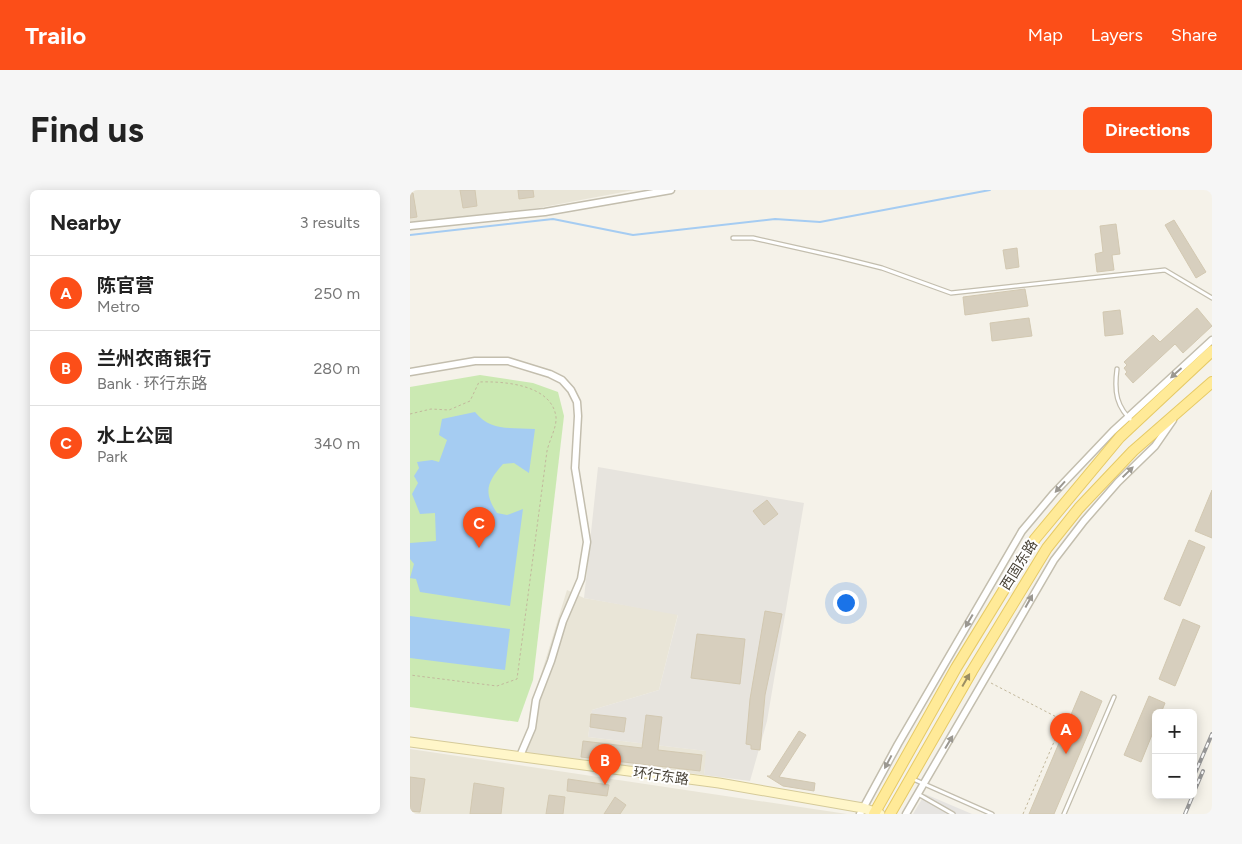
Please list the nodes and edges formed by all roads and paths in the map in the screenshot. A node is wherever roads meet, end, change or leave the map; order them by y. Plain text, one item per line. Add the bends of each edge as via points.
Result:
1 (671, 190) edge
2 (410, 226) edge
3 (733, 238) dead end
4 (1212, 298) edge
5 (1212, 340) edge
6 (1212, 351) edge
7 (1117, 369) dead end
8 (410, 372) edge
9 (1212, 382) edge
10 (1183, 405) junction
11 (410, 414) edge
12 (1131, 420) junction
13 (1067, 499) junction
14 (1078, 508) junction
15 (410, 675) edge
16 (985, 680) junction
17 (1114, 697) dead end
18 (1063, 721) junction
19 (1068, 723) dead end
20 (410, 742) edge
21 (520, 756) junction
22 (910, 778) junction
23 (923, 785) junction
24 (918, 794) junction
25 (862, 811) edge
26 (876, 813) edge
27 (890, 814) edge
28 (906, 814) edge
29 (953, 814) edge
30 (992, 814) edge
31 (1023, 814) edge
32 (1064, 814) edge

1 - 2 street via 545,212
3 - 4 lane via 753,238 882,268 951,293 1165,270
5 -> 12 street
6 - 12 main road, 西固东路
7 - 12 lane via 1116,395 1121,409
8 - 21 street via 475,361 508,361 562,380 577,402 575,468 587,542 581,579 563,621 552,661 536,700 532,728
9 - 10 main road, 西固东路
10 - 14 main road, 西固东路
16 -> 10 street via 1054,560 1095,508 1155,446
11 - 15 path via 431,409 448,410 470,401 479,382 489,382 538,390 551,401 556,418 546,451 517,679 497,686
12 - 13 main road, 西固东路
12 -> 25 street via 1078,467 1022,531
13 - 14 lane
13 - 26 main road, 西固东路 via 1035,540 960,660
22 -> 14 main road, 西固东路 via 1047,548
16 - 18 path
23 -> 16 street
17 - 32 lane
18 - 19 path
18 - 31 path
20 - 21 street, 环行东路
21 - 25 street, 环行东路 via 719,783
22 - 23 lane
22 - 27 main road, 西固东路
23 - 24 street
23 - 30 lane
24 - 28 street
24 - 29 lane
25 - 26 street, 环行东路

